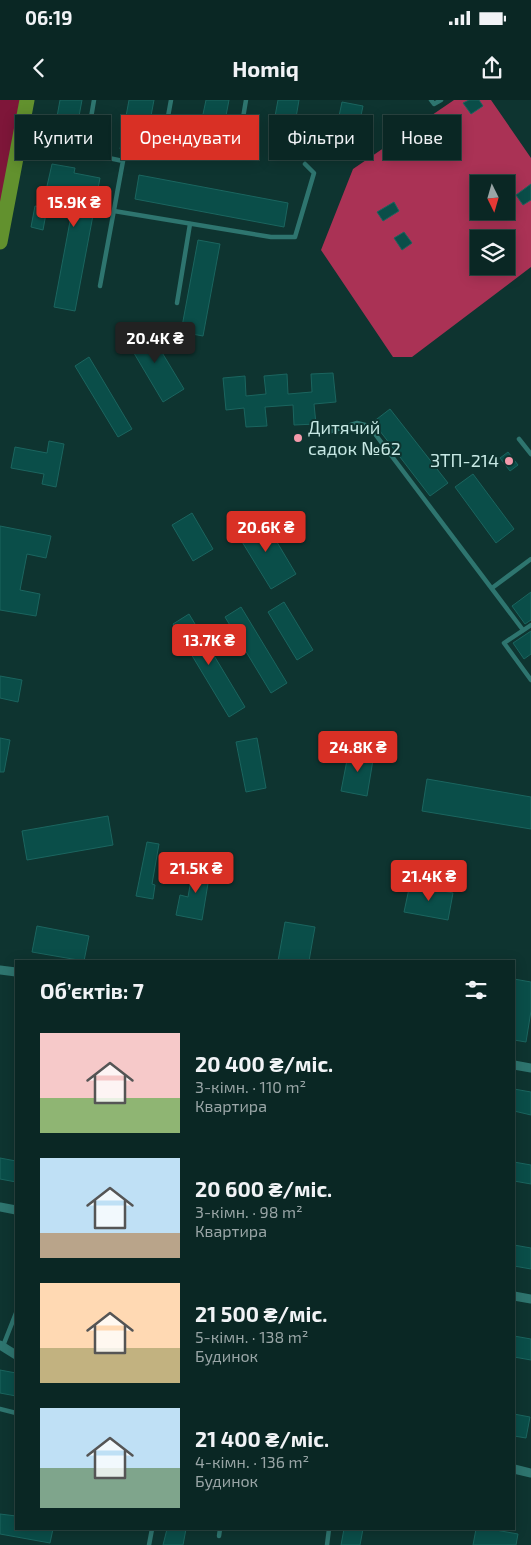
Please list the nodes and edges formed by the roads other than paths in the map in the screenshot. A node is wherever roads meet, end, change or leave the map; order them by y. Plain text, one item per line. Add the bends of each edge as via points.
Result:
1 (27, 100) edge
2 (94, 100) edge
3 (171, 100) edge
4 (246, 100) edge
5 (431, 100) edge
6 (440, 100) edge
7 (24, 115) edge
8 (91, 115) edge
9 (168, 115) edge
10 (244, 115) edge
11 (111, 158) edge
12 (16, 160) edge
13 (304, 164) dead end
14 (114, 211) junction
15 (190, 224) junction
16 (0, 242) edge
17 (100, 286) dead end
18 (177, 303) dead end
19 (328, 432) dead end
20 (520, 439) dead end
21 (531, 454) edge
22 (531, 559) edge
23 (492, 588) junction
24 (531, 625) edge
25 (523, 630) junction
26 (531, 680) edge
27 (0, 970) edge
28 (15, 972) edge
29 (515, 1065) edge
30 (531, 1068) edge
31 (0, 1207) edge
32 (15, 1210) edge
33 (515, 1296) edge
34 (531, 1299) edge
35 (15, 1315) edge
36 (2, 1346) edge
37 (15, 1354) edge
38 (0, 1409) edge
39 (15, 1413) edge
40 (515, 1469) edge
41 (531, 1473) edge
42 (152, 1530) edge
43 (220, 1530) edge
44 (330, 1530) edge
45 (219, 1536) dead end
46 (149, 1545) edge
47 (327, 1545) edge

1 - 7 highway
2 - 8 lane
3 - 9 lane
4 - 10 lane
5 - 6 lane via 434,104
11 - 14 lane via 123,161
12 - 16 highway
13 - 15 lane via 314,173 295,237 271,237
14 - 15 lane
14 - 17 lane
15 - 18 lane
19 - 23 lane via 357,423 369,426
20 - 21 lane
22 - 23 lane
23 - 25 lane
24 - 25 lane
25 - 26 lane via 504,643
27 - 28 street
29 - 30 street
31 - 32 street
33 - 34 street
35 - 36 lane
36 - 37 street
38 - 39 lane
40 - 41 street
42 - 46 lane
43 - 45 lane
44 - 47 lane

